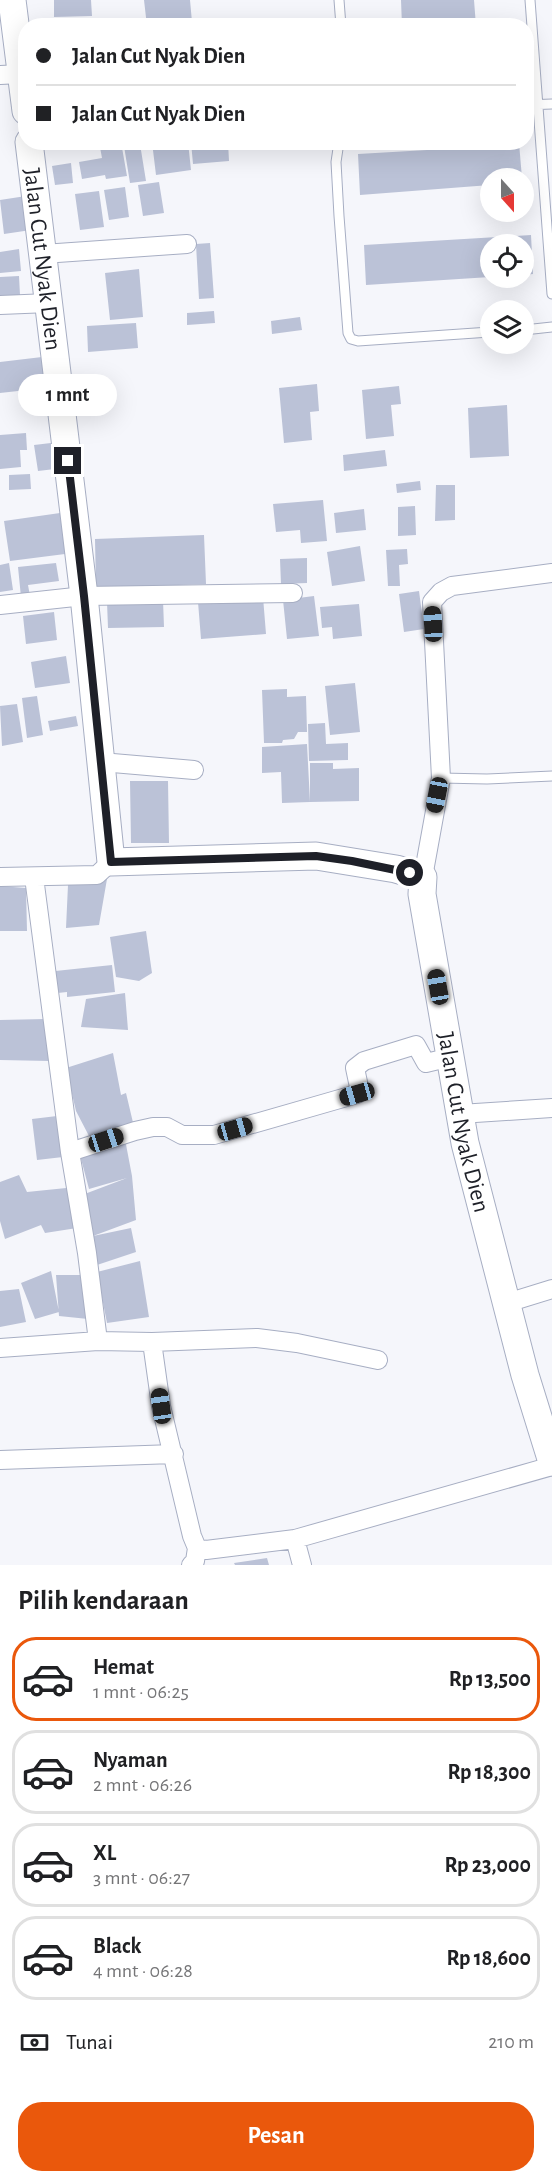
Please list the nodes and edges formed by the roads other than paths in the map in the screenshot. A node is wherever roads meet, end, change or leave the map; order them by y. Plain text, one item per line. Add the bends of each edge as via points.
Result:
1 (12, 0) edge
2 (339, 0) edge
3 (530, 0) edge
4 (340, 18) edge
5 (531, 18) edge
6 (534, 52) edge
7 (10, 74) edge
8 (18, 92) edge
9 (534, 104) edge
10 (538, 104) junction
11 (552, 104) edge
12 (30, 150) edge
13 (338, 150) edge
14 (187, 244) dead end
15 (43, 254) junction
16 (552, 294) edge
17 (49, 303) junction
18 (0, 305) edge
19 (552, 327) edge
20 (534, 329) edge
21 (480, 333) edge
22 (552, 573) edge
23 (293, 593) dead end
24 (84, 596) junction
25 (0, 605) edge
26 (101, 762) junction
27 (194, 771) dead end
28 (552, 776) edge
29 (441, 778) junction
30 (111, 862) junction
31 (0, 877) edge
32 (34, 877) junction
33 (423, 877) junction
34 (451, 1057) junction
35 (552, 1108) edge
36 (460, 1114) junction
37 (70, 1152) junction
38 (552, 1289) edge
39 (507, 1303) junction
40 (98, 1341) junction
41 (152, 1342) junction
42 (0, 1348) edge
43 (378, 1360) dead end
44 (174, 1454) junction
45 (0, 1460) edge
46 (552, 1464) edge
47 (295, 1539) junction
48 (197, 1548) junction
49 (190, 1565) edge
50 (302, 1565) edge

1 - 7 street
2 - 4 lane
3 - 5 lane
6 - 10 lane
7 - 8 street
9 - 10 lane
10 - 11 lane
10 - 16 lane
12 - 15 street, Jalan Cut Nyak Dien
13 - 21 lane via 339,216 351,339
14 - 15 street
15 - 17 street, Jalan Cut Nyak Dien
17 - 18 street
17 - 24 street, Jalan Cut Nyak Dien
19 - 20 lane
22 - 29 street via 452,586 432,602
23 - 24 street
24 - 25 street
24 - 26 street, Jalan Cut Nyak Dien
26 - 27 street
26 - 30 street, Jalan Cut Nyak Dien
28 - 29 lane
29 - 33 street
30 - 32 street via 97,875
30 - 33 street via 316,856
31 - 32 street
32 - 37 street
33 - 34 street, Jalan Cut Nyak Dien via 422,894
34 - 36 street, Jalan Cut Nyak Dien
34 - 37 street via 426,1063 416,1045 358,1064 357,1094 214,1135 182,1135 167,1127 153,1127
35 - 36 street
36 - 39 street, Jalan Cut Nyak Dien
37 - 40 street
38 - 39 street
39 - 46 street, Jalan Cut Nyak Dien
40 - 41 street
40 - 42 street
41 - 43 street via 257,1338
41 - 44 street via 161,1406
44 - 45 street
44 - 48 street
46 - 47 street
47 - 48 street
47 - 50 street
48 - 49 street via 195,1561

